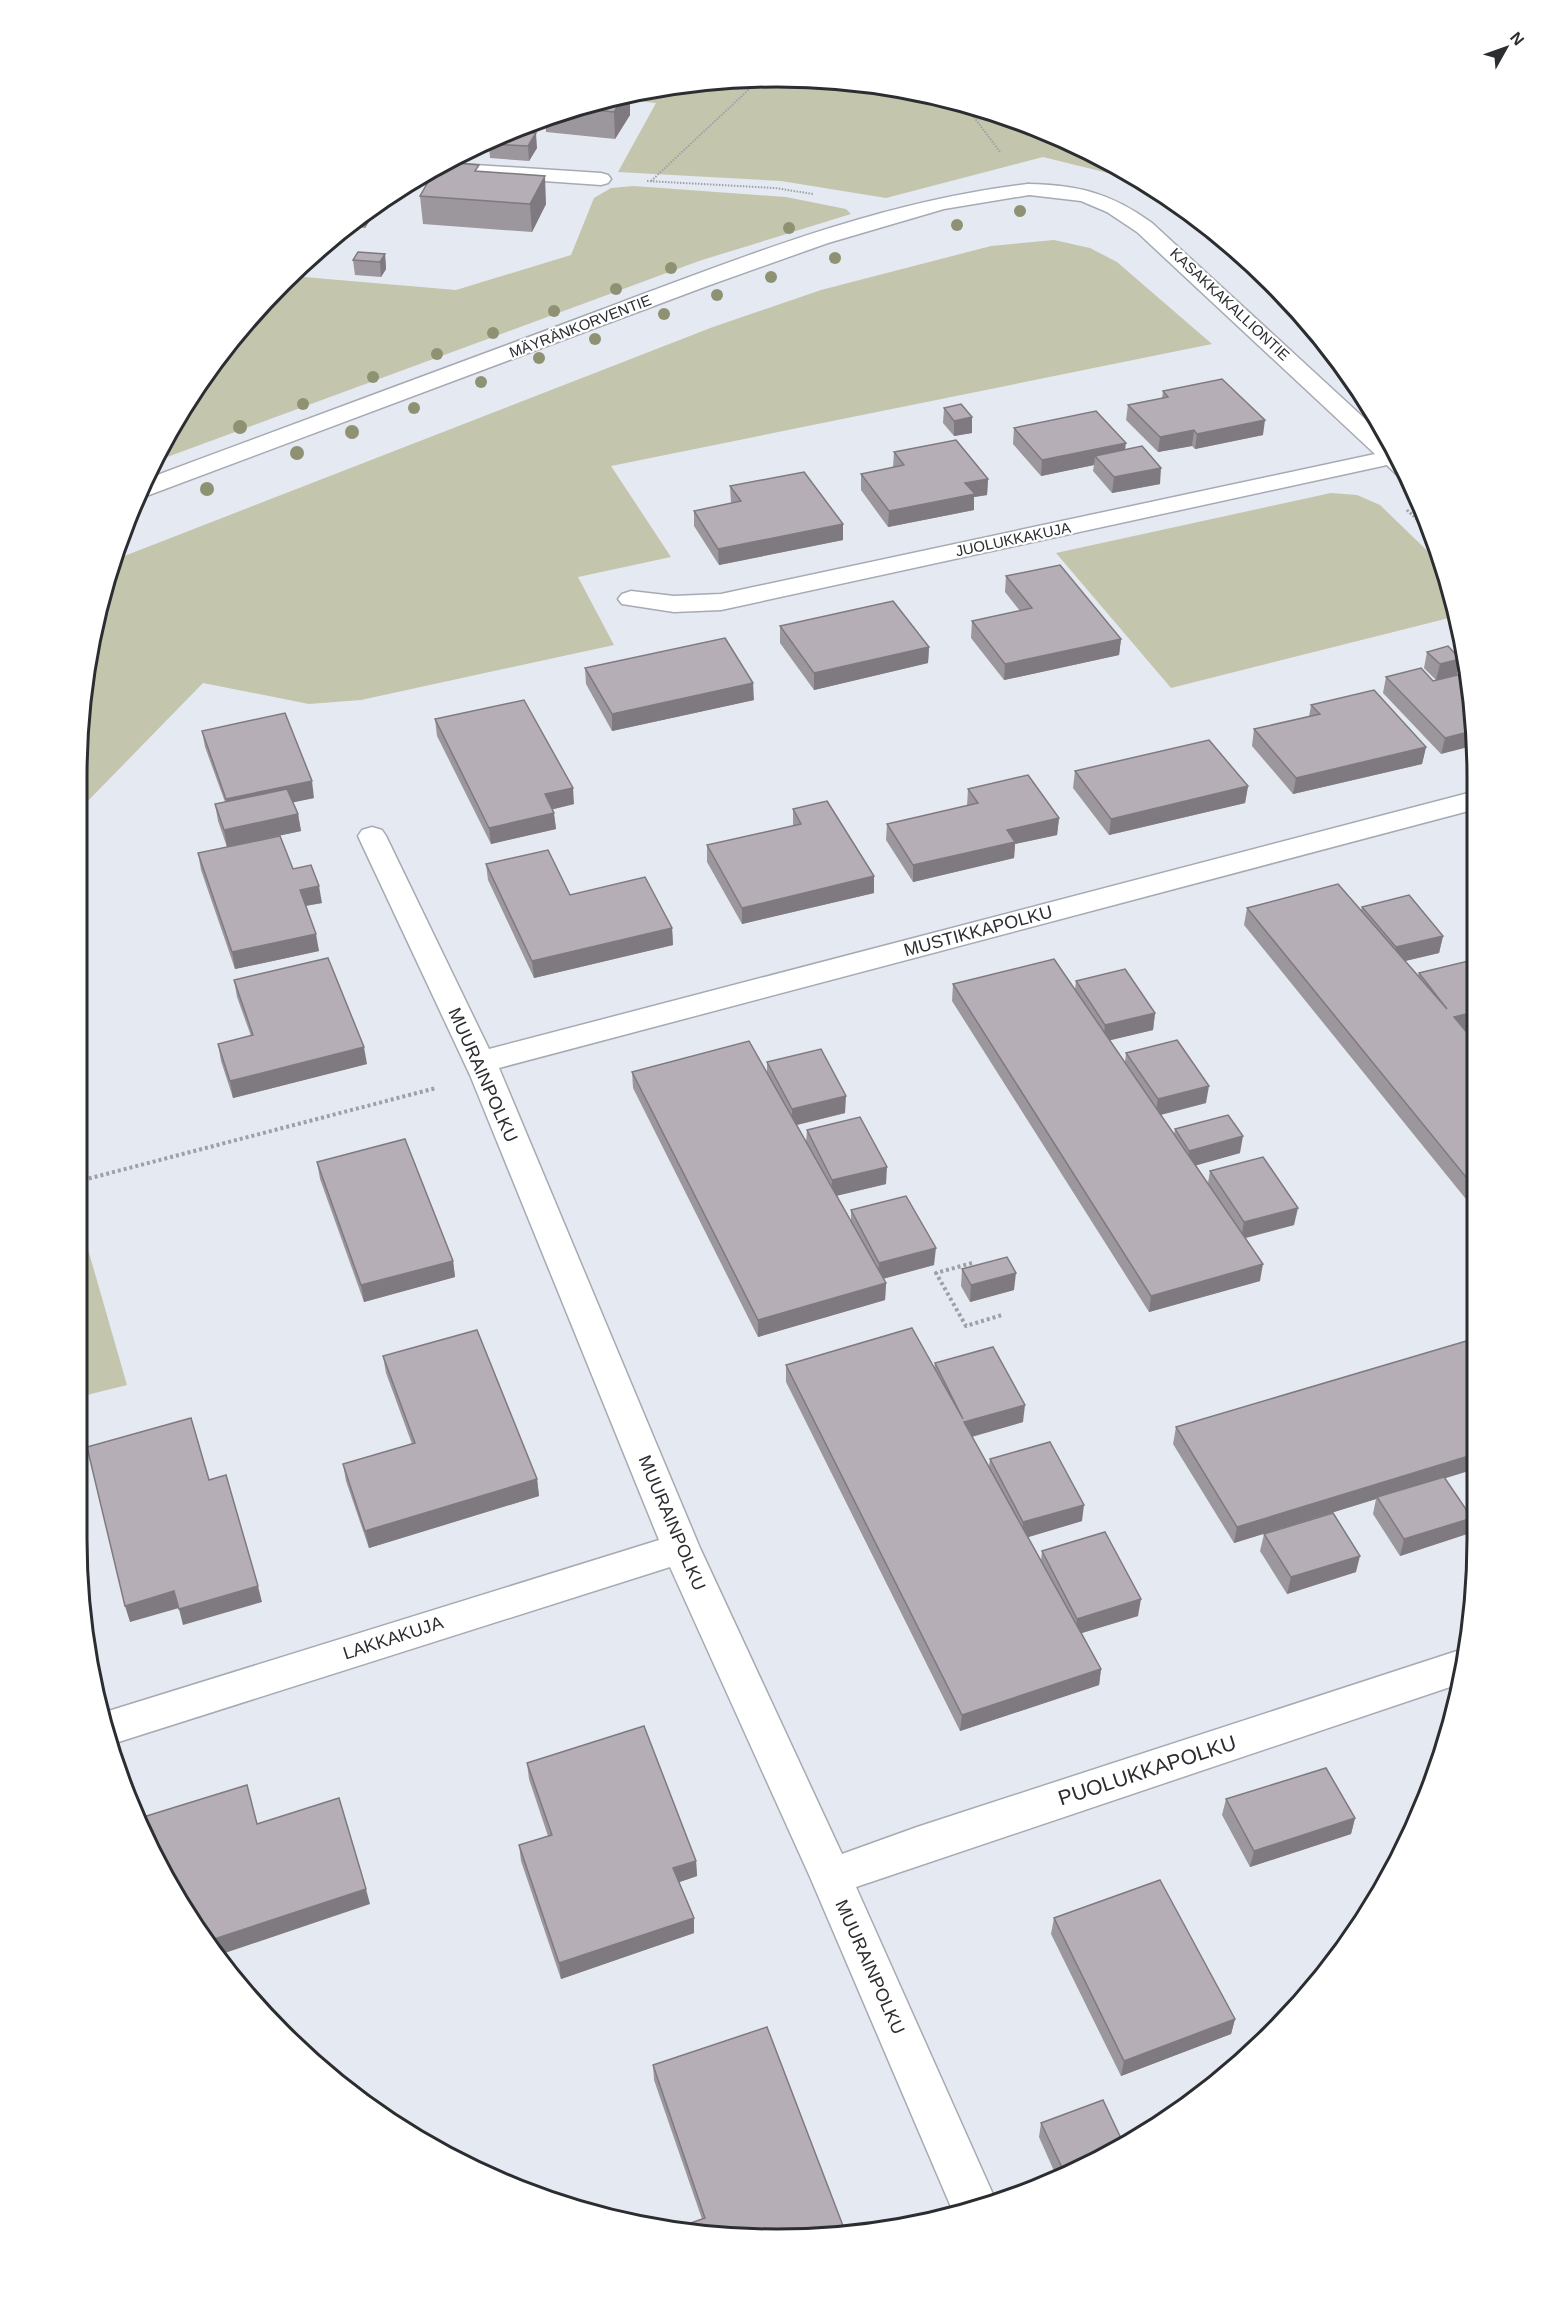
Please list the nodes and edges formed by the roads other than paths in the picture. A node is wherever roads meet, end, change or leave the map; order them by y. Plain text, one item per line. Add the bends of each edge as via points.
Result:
1 (449, 170) edge
2 (601, 179) road end
3 (1028, 190) joint
4 (1383, 447) edge
5 (1392, 465) edge
6 (152, 485) edge
7 (631, 600) dead end
8 (1467, 802) edge
9 (372, 836) dead end
10 (483, 1069) junction
11 (681, 1548) junction
12 (1455, 1669) edge
13 (114, 1726) edge
14 (831, 1877) junction
15 (972, 2200) edge

1 - 2 street
3 - 4 street, KASAKKAKALLIONTIE via 1087,195 1138,222
3 - 6 street, MÄYRÄNKORVENTIE via 959,199 789,250
5 - 7 street, JUOLUKKAKUJA via 721,602 674,604
8 - 10 street, MUSTIKKAPOLKU
9 - 10 street, MUURAINPOLKU
10 - 11 street, MUURAINPOLKU
11 - 13 street, LAKKAKUJA
11 - 14 street, MUURAINPOLKU
12 - 14 street, PUOLUKKAPOLKU
14 - 15 street, MUURAINPOLKU

